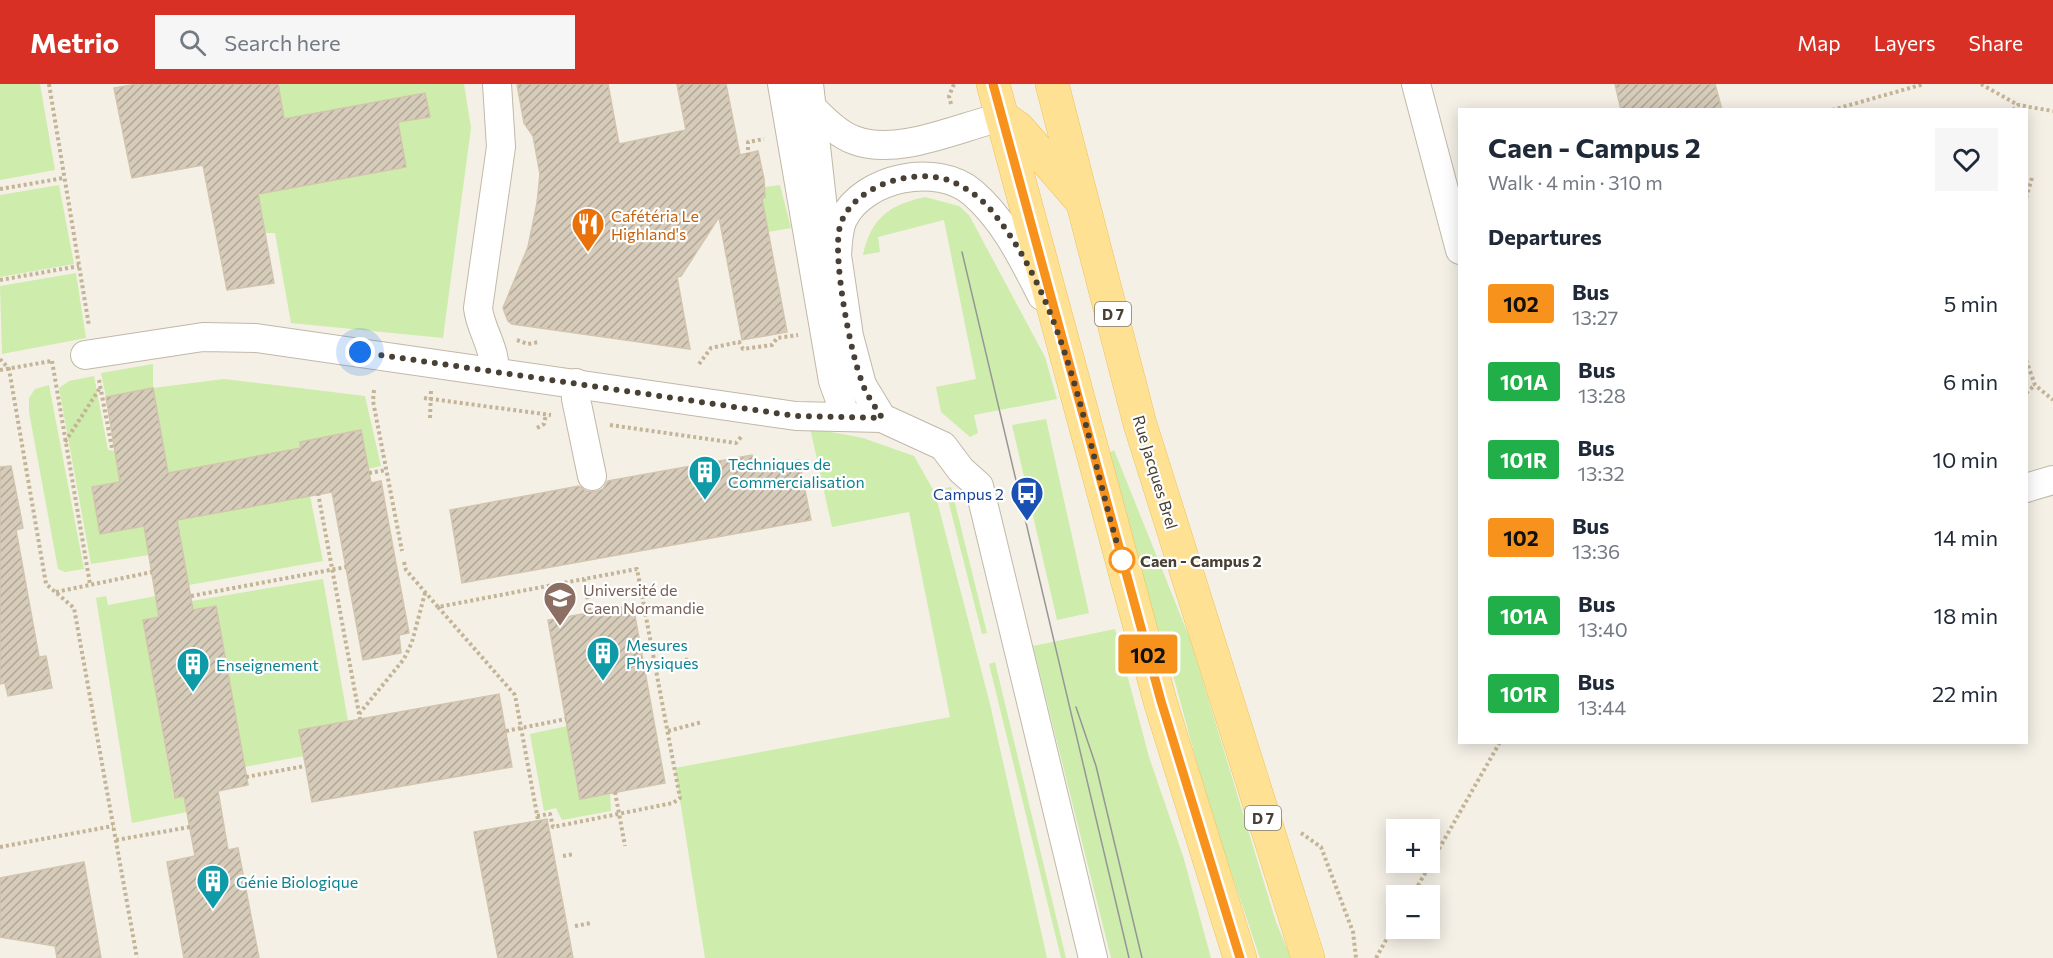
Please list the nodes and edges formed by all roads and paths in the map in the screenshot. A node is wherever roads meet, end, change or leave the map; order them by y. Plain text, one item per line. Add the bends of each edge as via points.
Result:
1 (49, 84) edge
2 (497, 84) edge
3 (782, 84) edge
4 (954, 84) edge
5 (993, 84) edge
6 (1053, 84) edge
7 (1416, 84) edge
8 (1924, 84) edge
9 (1981, 84) edge
10 (809, 95) edge
11 (951, 101) dead end
12 (2018, 105) junction
13 (1839, 108) edge
14 (2015, 108) edge
15 (2053, 111) edge
16 (1002, 117) junction
17 (64, 178) junction
18 (2032, 178) dead end
19 (0, 189) edge
20 (2028, 191) edge
21 (1085, 205) junction
22 (1458, 242) edge
23 (837, 255) junction
24 (79, 266) junction
25 (0, 280) edge
26 (1060, 333) junction
27 (804, 334) dead end
28 (91, 353) junction
29 (0, 359) edge
30 (52, 361) junction
31 (699, 364) dead end
32 (2028, 366) edge
33 (9, 369) junction
34 (0, 370) edge
35 (494, 371) junction
36 (576, 383) junction
37 (2035, 385) junction
38 (100, 387) junction
39 (432, 389) dead end
40 (374, 390) dead end
41 (2028, 391) edge
42 (424, 398) dead end
43 (430, 399) junction
44 (2053, 400) edge
45 (545, 405) dead end
46 (546, 415) junction
47 (846, 417) junction
48 (430, 418) dead end
49 (882, 418) junction
50 (608, 425) dead end
51 (537, 428) dead end
52 (740, 430) dead end
53 (65, 442) junction
54 (115, 447) dead end
55 (386, 470) junction
56 (962, 470) junction
57 (369, 474) dead end
58 (592, 476) dead end
59 (2053, 480) edge
60 (2028, 487) edge
61 (318, 493) dead end
62 (402, 551) dead end
63 (404, 562) dead end
64 (346, 567) dead end
65 (332, 570) junction
66 (152, 572) dead end
67 (584, 579) junction
68 (90, 584) junction
69 (55, 592) junction
70 (425, 592) junction
71 (677, 593) dead end
72 (191, 596) dead end
73 (642, 596) junction
74 (438, 607) junction
75 (590, 613) dead end
76 (652, 644) junction
77 (640, 645) dead end
78 (690, 659) dead end
79 (656, 666) junction
80 (566, 719) dead end
81 (702, 722) dead end
82 (521, 728) junction
83 (506, 730) dead end
84 (668, 732) junction
85 (1499, 744) edge
86 (305, 766) dead end
87 (246, 777) dead end
88 (615, 792) dead end
89 (620, 813) junction
90 (113, 826) junction
91 (190, 827) dead end
92 (1295, 828) dead end
93 (116, 840) junction
94 (625, 846) dead end
95 (0, 847) edge
96 (574, 855) dead end
97 (563, 856) dead end
98 (1418, 885) edge
99 (591, 923) dead end
100 (575, 926) dead end
101 (1387, 939) edge
102 (137, 958) edge
103 (1074, 958) edge
104 (1093, 958) edge
105 (1240, 958) edge
106 (1308, 958) edge
107 (1356, 958) edge
108 (1376, 958) edge

1 - 17 path
2 - 35 street via 501,147 478,308 495,362
3 - 47 street via 833,381
4 - 11 path
5 - 16 main road
6 - 21 main road, Rue Jacques Brel / D 7
7 - 22 street
8 - 13 path
9 - 12 path
10 - 16 street via 847,136 873,144 914,142
10 - 23 street via 823,209
12 - 14 path
12 - 15 path
16 - 21 main road via 1018,128
16 - 26 main road
17 - 19 path
17 - 24 path
18 - 20 path
21 - 106 main road, Rue Jacques Brel / D 7 via 1140,424
23 - 26 street via 844,217 868,191 903,179 945,179 971,191 994,214 1017,246
23 - 49 street via 857,368 862,385
24 - 25 path
24 - 28 path
26 - 105 main road via 1161,701
27 - 31 path via 777,338 772,345 743,349 740,342 711,348
28 - 30 path
28 - 35 street via 222,335
28 - 38 path
29 - 33 path
30 - 33 path
30 - 53 path
32 - 37 path
33 - 34 path
33 - 69 path via 46,584
35 - 36 street
36 - 47 street via 796,416
36 - 58 street
37 - 41 path
37 - 44 path
38 - 53 path
38 - 54 path via 112,448
39 - 43 path
40 - 55 path
42 - 43 path
43 - 46 path
43 - 48 path
45 - 46 path
46 - 51 path via 544,424
47 - 49 street
49 - 56 street via 943,446
50 - 52 path via 736,443
53 - 68 path
55 - 57 path
55 - 62 path
56 - 103 street via 959,489 1009,677
56 - 104 street via 979,486
59 - 60 street
61 - 65 path
63 - 70 path
64 - 65 path
65 - 70 path via 359,716 404,659
65 - 72 path
66 - 68 path
67 - 73 path via 637,569
67 - 74 path
67 - 75 path
68 - 69 path
69 - 90 path via 74,608
70 - 74 path
71 - 73 path
73 - 76 path
74 - 82 path via 515,695
76 - 77 path
76 - 79 path
78 - 79 path
79 - 84 path
80 - 82 path
81 - 84 path
82 - 83 path
82 - 89 path via 538,818 550,814 553,827
84 - 89 path via 680,798
85 - 98 path
86 - 87 path
88 - 89 path
89 - 94 path
90 - 93 path
90 - 95 path
91 - 93 path
92 - 107 path via 1321,847 1353,932
93 - 102 path
96 - 97 path
99 - 100 path
101 - 108 path

